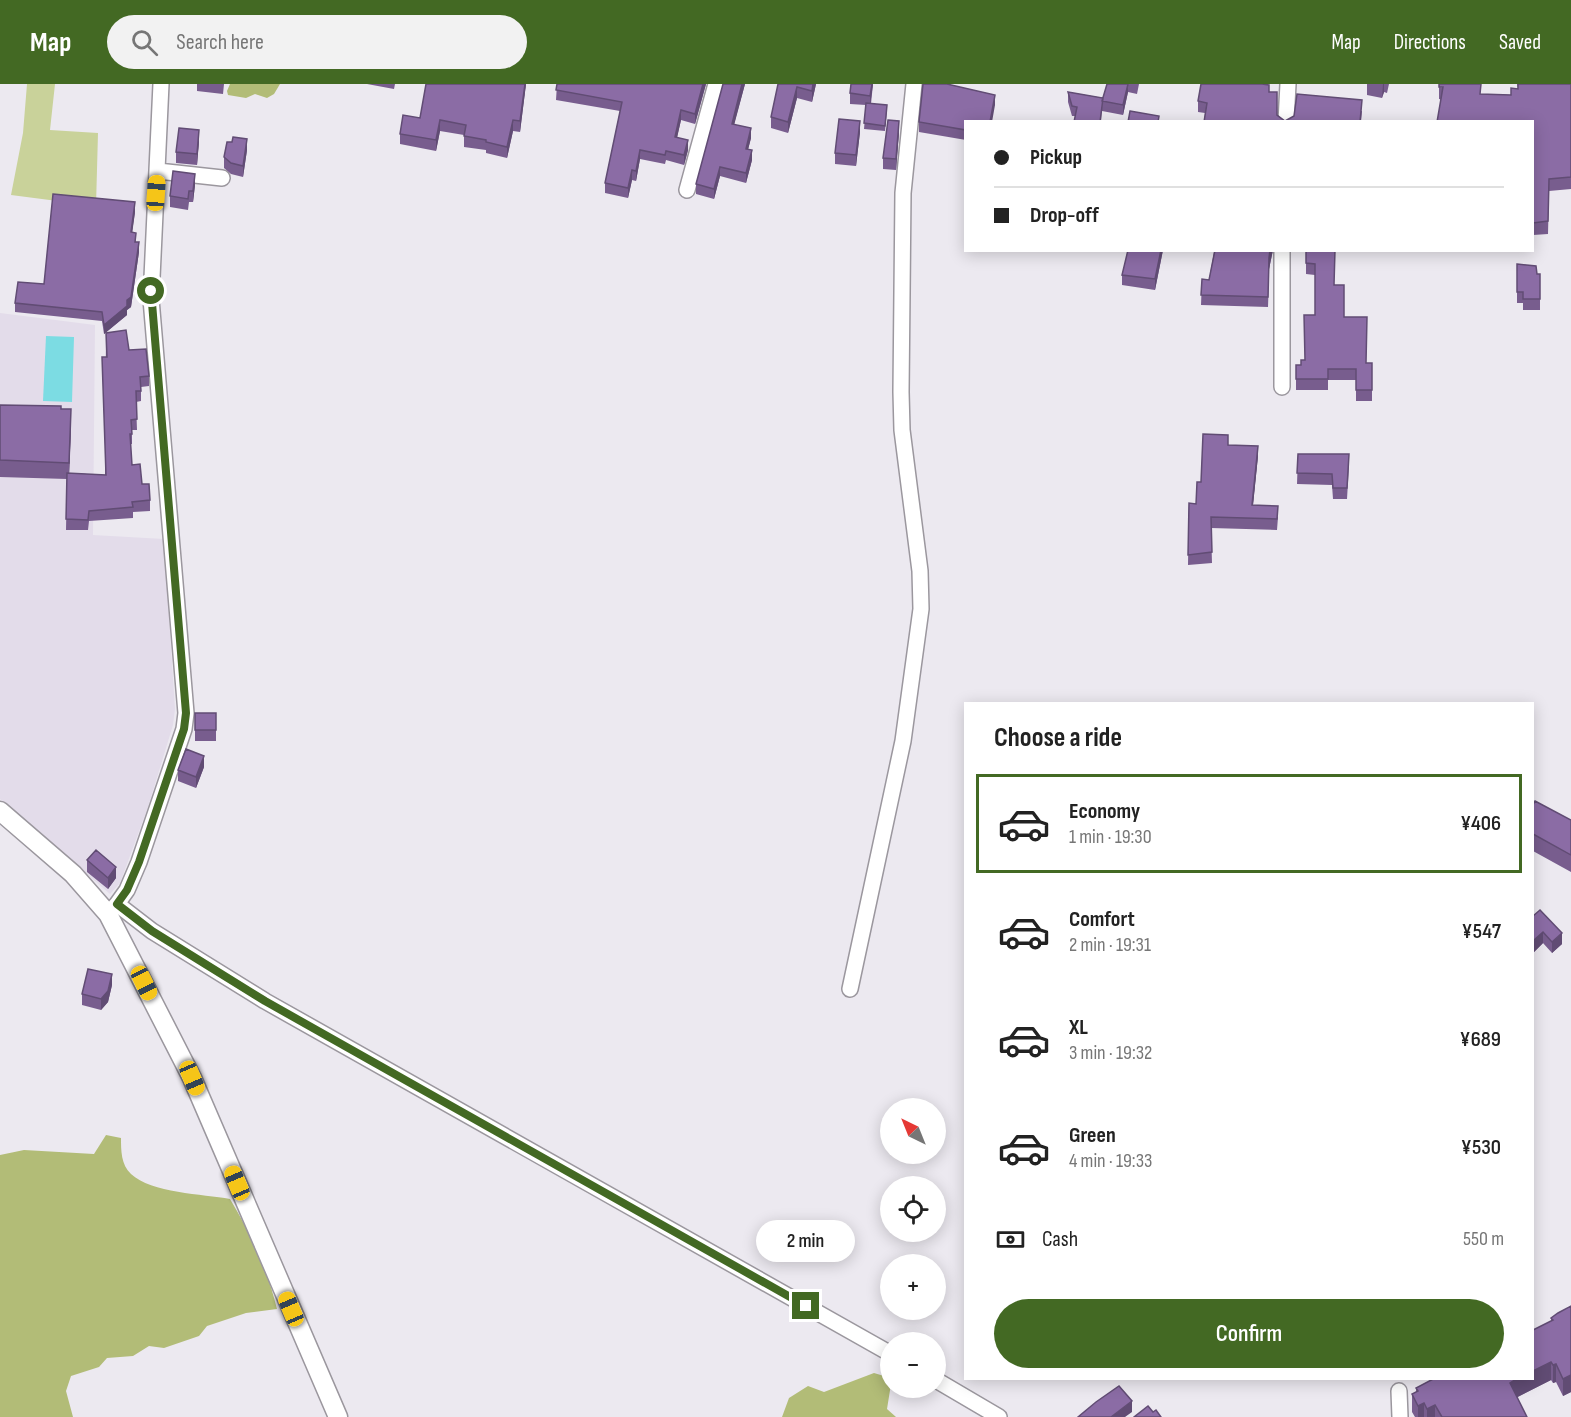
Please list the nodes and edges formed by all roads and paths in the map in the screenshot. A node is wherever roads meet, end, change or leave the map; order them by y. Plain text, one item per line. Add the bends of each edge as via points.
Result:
1 (161, 84) edge
2 (716, 84) edge
3 (914, 84) edge
4 (1287, 84) edge
5 (1286, 120) edge
6 (158, 171) junction
7 (222, 178) dead end
8 (687, 190) dead end
9 (1282, 252) edge
10 (1282, 387) dead end
11 (0, 811) edge
12 (113, 909) junction
13 (850, 989) dead end
14 (880, 1348) edge
15 (946, 1387) edge
16 (1399, 1391) dead end
17 (977, 1410) edge
18 (338, 1417) edge
19 (999, 1417) edge
20 (1400, 1417) edge

1 - 6 street
2 - 8 street
3 - 13 street via 903,193 901,392 921,609 903,741
4 - 5 street
6 - 7 street
6 - 12 street via 151,299 186,713 139,862 127,890
9 - 10 street
11 - 12 street
12 - 14 street via 265,1001
12 - 18 street via 192,1078
15 - 17 street
16 - 20 street
17 - 19 street

